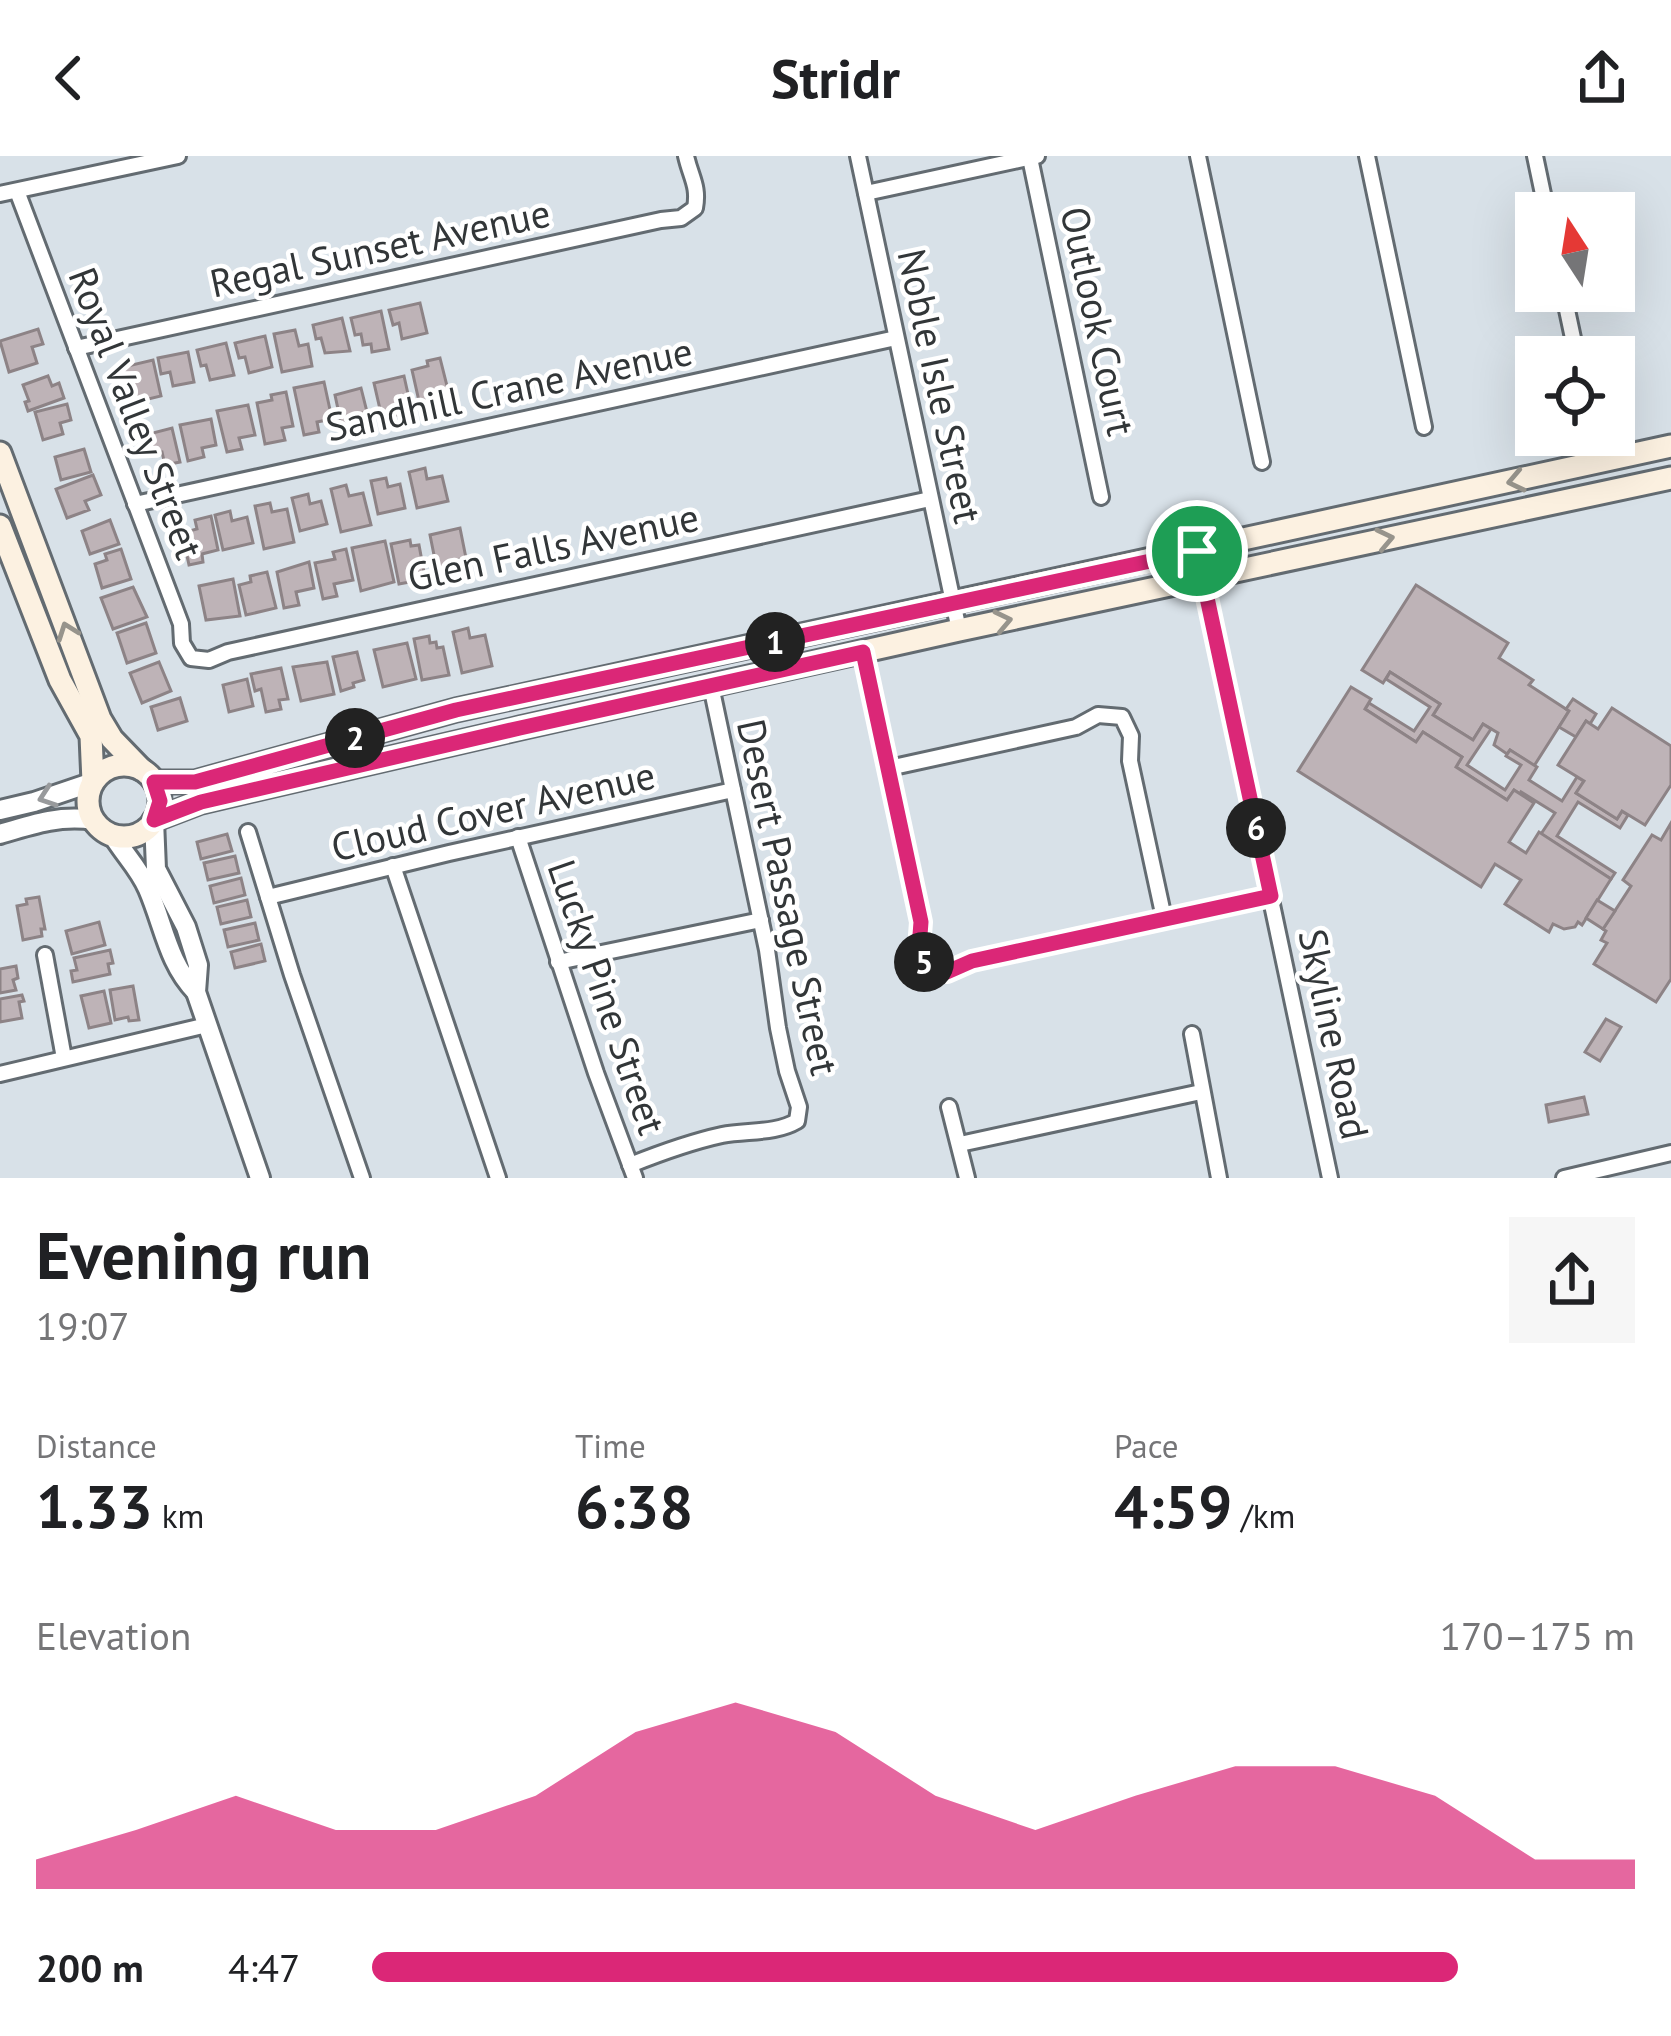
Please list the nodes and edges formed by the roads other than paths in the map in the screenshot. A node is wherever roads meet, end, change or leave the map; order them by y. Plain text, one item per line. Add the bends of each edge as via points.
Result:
1 (178, 156) edge
2 (686, 156) edge
3 (858, 156) edge
4 (1198, 156) edge
5 (1367, 156) edge
6 (1535, 156) edge
7 (1034, 157) edge
8 (17, 190) junction
9 (1543, 192) edge
10 (0, 194) edge
11 (866, 194) junction
12 (896, 338) junction
13 (76, 348) junction
14 (1424, 427) dead end
15 (1671, 446) edge
16 (0, 453) edge
17 (1262, 462) dead end
18 (1671, 478) edge
19 (1101, 497) dead end
20 (930, 499) junction
21 (135, 503) junction
22 (0, 526) edge
23 (1197, 551) junction
24 (1203, 579) junction
25 (952, 603) junction
26 (958, 630) junction
27 (863, 652) junction
28 (191, 658) joint
29 (711, 686) junction
30 (889, 768) junction
31 (148, 775) junction
32 (94, 782) junction
33 (733, 790) junction
34 (0, 810) edge
35 (154, 820) junction
36 (103, 827) junction
37 (248, 832) dead end
38 (0, 834) edge
39 (518, 837) junction
40 (393, 866) junction
41 (1271, 896) junction
42 (268, 898) junction
43 (1163, 918) junction
44 (760, 920) junction
45 (45, 955) dead end
46 (559, 962) junction
47 (196, 992) junction
48 (207, 1025) junction
49 (1192, 1034) dead end
50 (64, 1058) junction
51 (0, 1074) edge
52 (1201, 1092) junction
53 (949, 1107) dead end
54 (960, 1144) junction
55 (1671, 1153) edge
56 (633, 1172) edge
57 (254, 1176) edge
58 (362, 1178) edge
59 (498, 1178) edge
60 (968, 1178) edge
61 (1219, 1178) edge
62 (1330, 1178) edge
63 (1564, 1178) edge

1 - 8 street
2 - 13 street, Regal Sunset Avenue via 698,192 695,208 681,218
3 - 11 street, Noble Isle Street
4 - 17 street
5 - 14 street
6 - 9 street
7 - 11 street
7 - 19 street, Outlook Court
8 - 10 street
8 - 13 street, Royal Valley Street
11 - 12 street, Noble Isle Street
12 - 20 street, Noble Isle Street
12 - 21 street, Sandhill Crane Avenue
13 - 21 street, Royal Valley Street
15 -> 23 main road
31 -> 16 main road via 100,719
24 -> 18 main road
20 - 25 street, Noble Isle Street
20 - 28 street, Glen Falls Avenue
21 - 28 street, Royal Valley Street
22 - 32 main road via 60,680 91,736
23 - 24 street, Skyline Road
23 - 25 main road
26 -> 24 main road
24 - 41 street, Skyline Road
25 - 26 street, Noble Isle Street
25 - 31 main road via 456,710 195,782
26 - 27 main road
27 - 29 main road
27 - 30 street
29 - 33 street, Desert Passage Street
29 - 35 main road via 201,802
30 - 43 street via 1098,716 1122,717
30 - 43 street via 927,970 947,972
31 - 32 main road via 120,765
31 - 35 main road via 160,801
32 -> 34 street
32 - 36 main road via 88,801
33 - 39 street, Cloud Cover Avenue
33 - 44 street, Desert Passage Street
35 - 36 main road via 135,835
35 - 47 street via 156,869 186,927 198,965
36 - 38 street via 74,818
36 - 47 street via 147,887 179,974
37 - 42 street
39 - 40 street, Cloud Cover Avenue
39 - 46 street, Lucky Pine Street
40 - 42 street, Cloud Cover Avenue
40 - 59 street
41 - 43 street
41 - 62 street, Skyline Road
42 - 58 street
44 - 46 street
44 - 56 street, Desert Passage Street via 797,1121 698,1141
45 - 50 street
46 - 56 street, Lucky Pine Street
47 - 48 street
48 - 50 street
48 - 57 street
49 - 52 street
50 - 51 street
52 - 54 street
52 - 61 street
53 - 54 street
54 - 60 street
55 - 63 street

